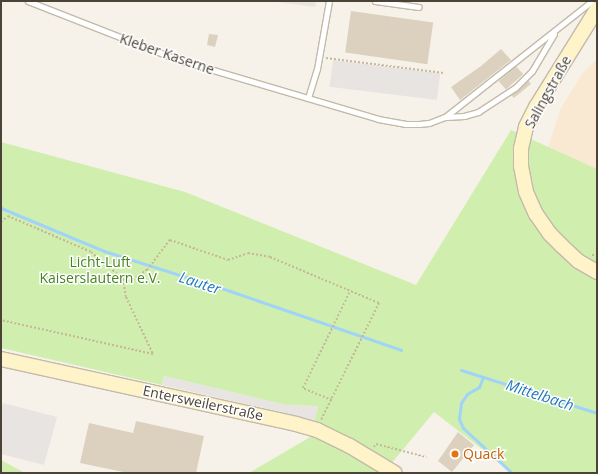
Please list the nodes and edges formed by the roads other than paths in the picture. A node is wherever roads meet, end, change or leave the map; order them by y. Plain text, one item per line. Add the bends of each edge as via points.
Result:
1 (28, 1) edge
2 (329, 1) edge
3 (375, 1) edge
4 (592, 1) edge
5 (419, 7) dead end
6 (597, 9) edge
7 (558, 28) junction
8 (308, 98) junction
9 (445, 117) junction
10 (597, 272) edge
11 (1, 359) edge
12 (395, 473) edge

1 - 8 lane, Kleber Kaserne via 158,53
2 - 8 lane via 319,57
3 - 5 lane
4 - 7 lane
6 - 10 main road, Salingstraße via 526,126 521,148 521,166 526,192 536,214 550,234 578,261
7 - 9 lane
7 - 9 lane via 532,71 516,87 478,112
8 - 9 lane, Kleber Kaserne via 378,119 405,124 429,123
11 - 12 main road, Entersweilerstraße via 317,430

